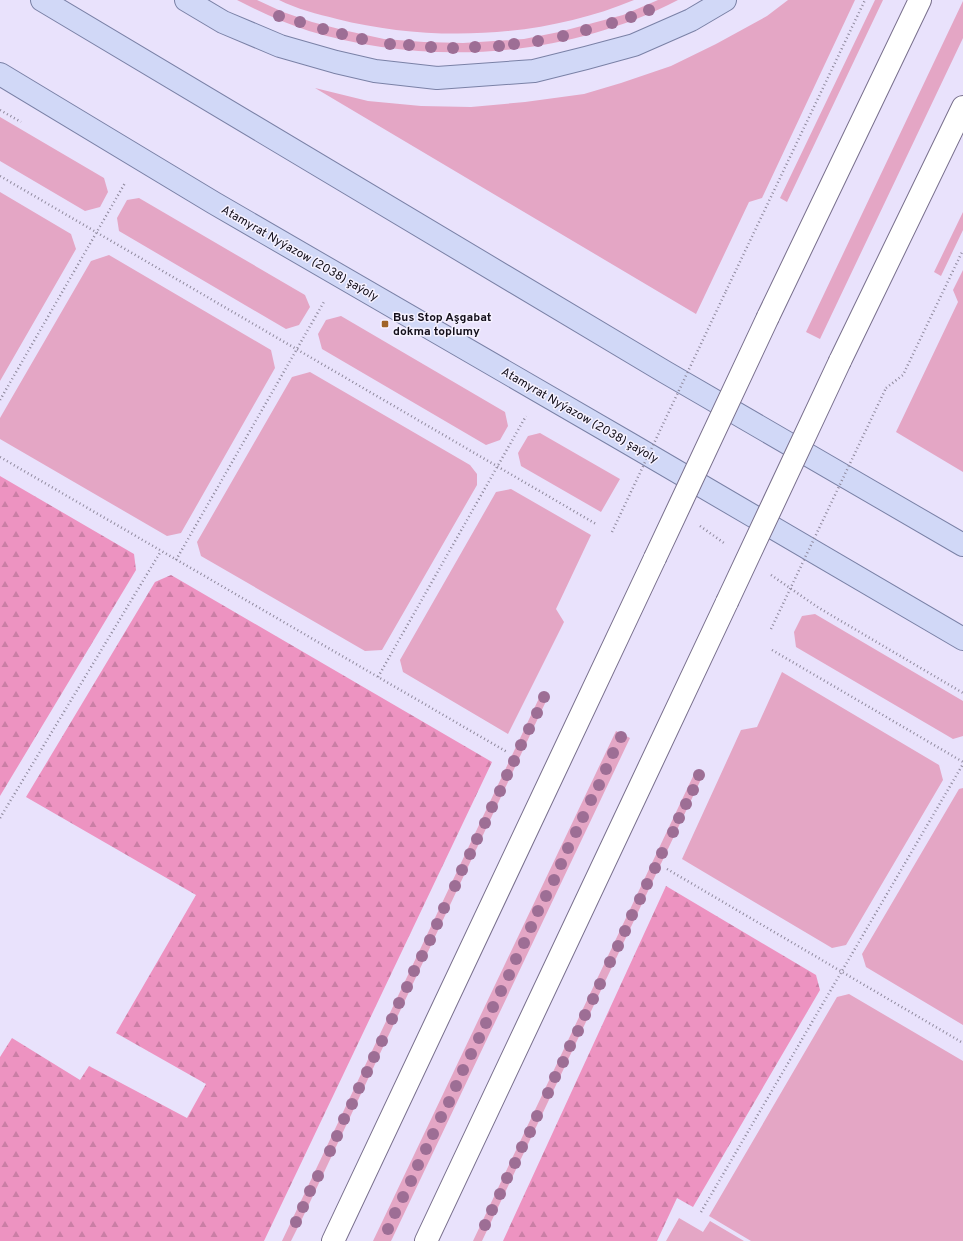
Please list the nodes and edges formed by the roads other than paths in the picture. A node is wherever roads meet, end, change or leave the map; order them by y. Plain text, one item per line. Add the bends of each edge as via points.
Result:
1 (42, 0) edge
2 (186, 0) edge
3 (725, 0) edge
4 (920, 0) edge
5 (0, 74) edge
6 (963, 107) edge
7 (963, 545) edge
8 (963, 639) edge
9 (333, 1241) edge
10 (426, 1241) edge

1 - 7 main road via 665,372
2 - 3 main road via 223,22 280,46 375,71 437,78 534,71 634,45 691,20
4 - 9 street, bridge
5 - 8 main road, Atamyrat Nyýazow (2038) şaýoly via 228,211
6 - 10 street, bridge via 840,360

